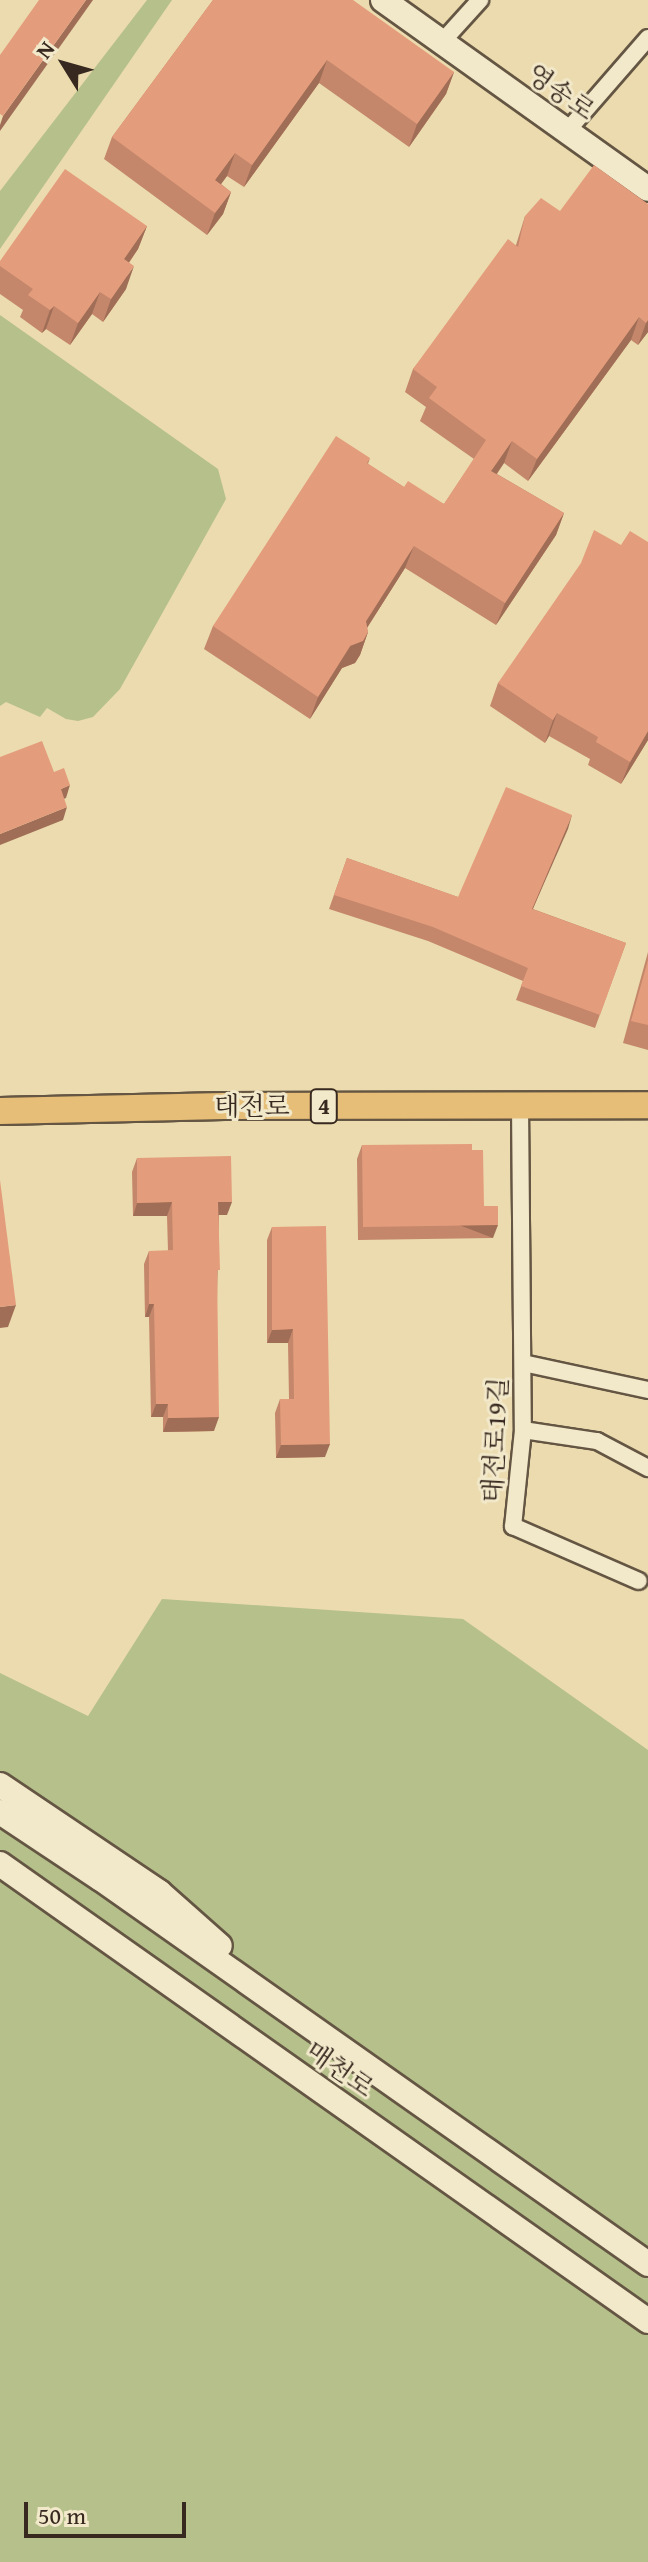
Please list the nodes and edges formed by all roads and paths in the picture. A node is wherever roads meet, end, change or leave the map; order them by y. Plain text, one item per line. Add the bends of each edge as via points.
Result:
1 (383, 0) edge
2 (480, 0) edge
3 (648, 38) edge
4 (442, 42) junction
5 (568, 130) junction
6 (648, 189) edge
7 (520, 1104) junction
8 (648, 1105) edge
9 (0, 1111) edge
10 (523, 1363) junction
11 (648, 1390) edge
12 (523, 1430) junction
13 (648, 1468) edge
14 (639, 1581) dead end
15 (0, 1785) edge
16 (0, 1812) edge
17 (0, 1864) edge
18 (0, 1882) edge
19 (315, 2029) junction
20 (254, 2043) junction
21 (648, 2264) edge
22 (648, 2321) edge

1 - 4 main road, 영송로
2 - 4 street
3 - 5 street
4 - 5 main road, 영송로
5 - 6 main road, 영송로
7 - 8 main road, 태전로 / 4
7 - 9 main road, 태전로 / 4
7 - 10 street, 태전로19길
10 - 11 street, 태전로19길
10 - 12 street, 태전로19길
12 - 13 street via 597,1441
12 - 14 street, 태전로19길 via 513,1526
15 - 19 main road via 159,1892
16 - 19 main road, 매천로
17 - 20 main road, 매천로
18 - 20 main road via 69,1932
19 - 21 main road, 매천로
20 - 22 main road, 매천로

